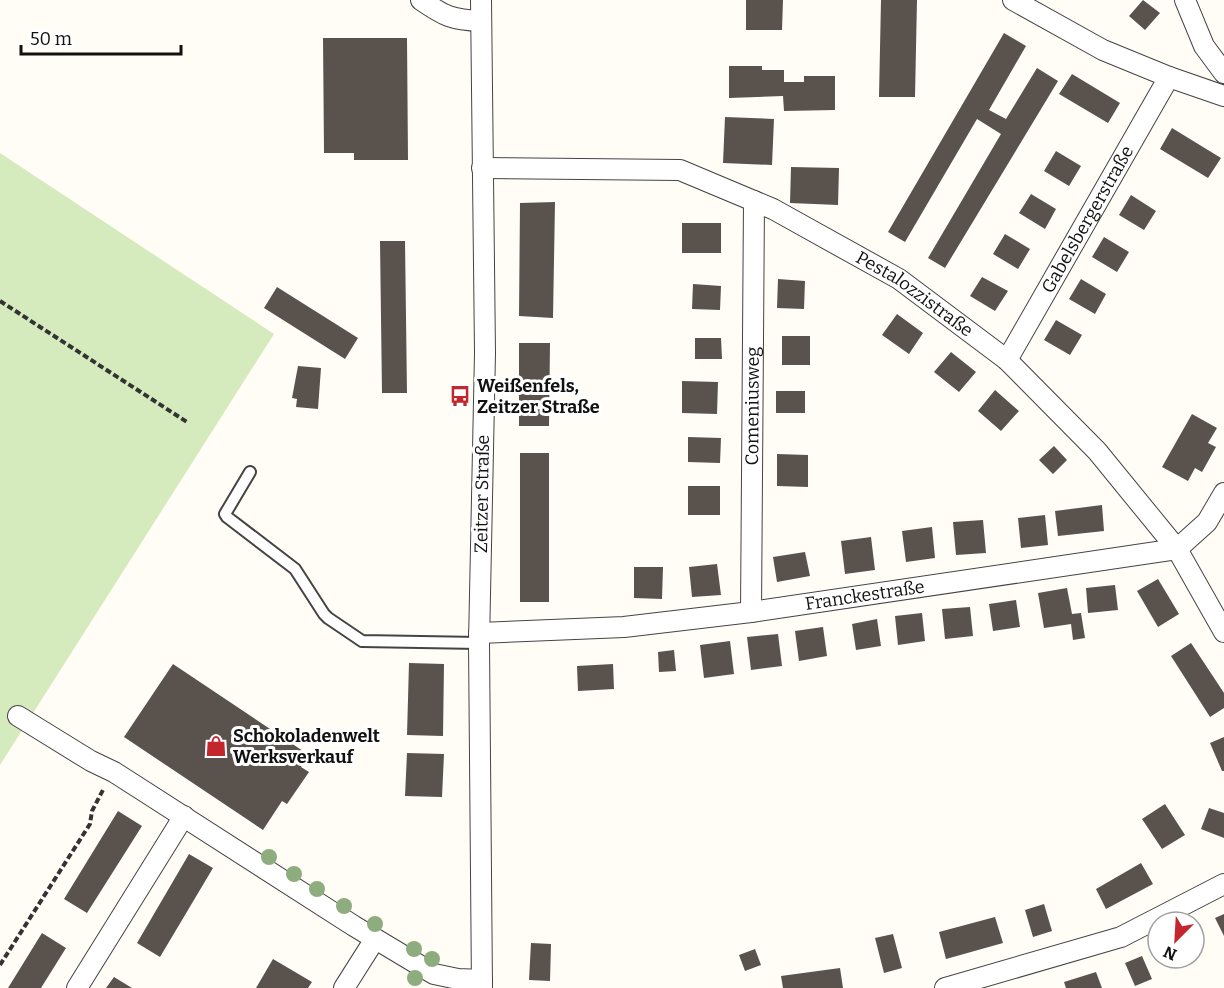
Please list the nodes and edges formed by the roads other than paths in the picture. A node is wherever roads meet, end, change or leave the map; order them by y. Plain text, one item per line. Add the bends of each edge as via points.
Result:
1 (421, 0) edge
2 (481, 0) edge
3 (1013, 0) edge
4 (1185, 0) edge
5 (481, 21) junction
6 (1224, 73) edge
7 (1168, 77) junction
8 (1224, 96) edge
9 (482, 168) junction
10 (754, 201) junction
11 (1007, 360) junction
12 (250, 472) dead end
13 (1224, 493) edge
14 (1177, 549) junction
15 (751, 612) junction
16 (1224, 632) edge
17 (479, 638) junction
18 (18, 716) dead end
19 (184, 816) junction
20 (1224, 884) edge
21 (375, 939) junction
22 (482, 984) edge
23 (77, 988) edge
24 (344, 988) edge
25 (945, 988) edge

1 - 5 street via 458,20
2 - 5 street, Zeitzer Straße
3 - 7 street via 1102,50
4 - 6 street via 1204,46
5 - 9 street, Zeitzer Straße
7 - 8 street
7 - 11 street, Gabelsbergerstraße
9 - 10 street, Pestalozzistraße via 680,170
9 - 17 street, Zeitzer Straße via 485,363
10 - 11 street, Pestalozzistraße via 898,279
10 - 15 street, Comeniusweg
11 - 14 street, Pestalozzistraße via 1097,451
12 - 17 lane via 225,514 296,569 328,618 362,641
13 - 14 street via 1207,522
14 - 15 street, Franckestraße
14 - 16 street, Pestalozzistraße
15 - 17 street, Franckestraße
17 - 22 street, Zeitzer Straße
18 - 19 street
19 - 21 street
19 - 23 street
20 - 25 street via 1121,937
21 - 22 street via 434,974
21 - 24 street

